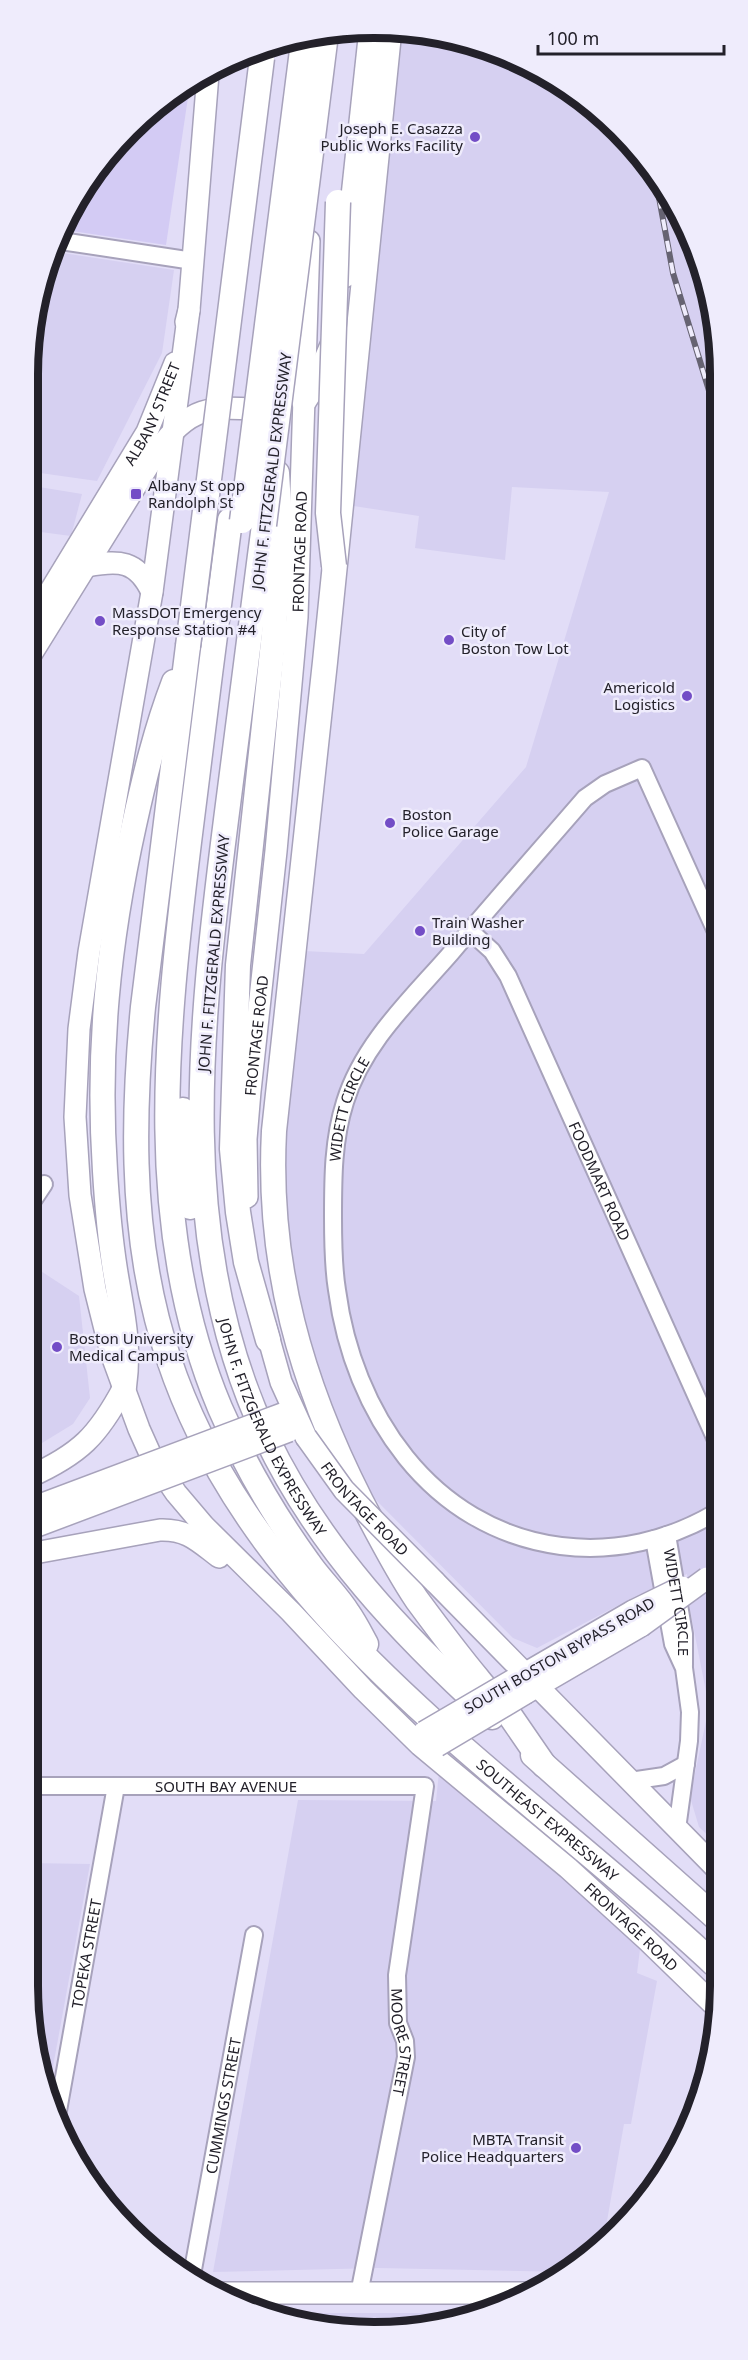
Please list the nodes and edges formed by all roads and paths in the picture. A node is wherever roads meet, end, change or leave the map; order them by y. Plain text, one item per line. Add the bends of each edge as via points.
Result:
1 (356, 38) edge
2 (371, 38) edge
3 (389, 38) edge
4 (323, 41) edge
5 (323, 41) edge
6 (303, 45) edge
7 (288, 49) edge
8 (262, 57) edge
9 (207, 82) edge
10 (65, 242) edge
11 (193, 261) junction
12 (189, 310) junction
13 (304, 401) junction
14 (176, 418) junction
15 (254, 522) junction
16 (87, 566) junction
17 (334, 566) junction
18 (152, 591) junction
19 (41, 593) edge
20 (38, 644) edge
21 (188, 646) junction
22 (710, 919) edge
23 (470, 931) junction
24 (44, 1184) dead end
25 (38, 1193) edge
26 (268, 1340) junction
27 (124, 1387) junction
28 (294, 1424) junction
29 (710, 1427) edge
30 (38, 1473) edge
31 (38, 1506) edge
32 (710, 1516) edge
33 (38, 1525) edge
34 (660, 1537) junction
35 (38, 1552) edge
36 (710, 1575) edge
37 (291, 1612) junction
38 (383, 1674) junction
39 (525, 1683) junction
40 (426, 1742) junction
41 (686, 1764) junction
42 (544, 1765) junction
43 (630, 1781) junction
44 (38, 1786) edge
45 (116, 1786) junction
46 (425, 1786) joint
47 (677, 1829) junction
48 (710, 1862) edge
49 (710, 1913) edge
50 (254, 1935) dead end
51 (710, 1960) edge
52 (710, 2001) edge
53 (59, 2105) edge
54 (193, 2269) edge
55 (236, 2293) edge
56 (512, 2293) edge
57 (359, 2294) junction

1 - 17 highway, bridge via 338,202 328,513
2 - 13 highway via 339,321 318,379
3 - 17 highway, bridge
4 - 13 main road, FRONTAGE ROAD via 315,90
5 - 15 highway, JOHN F. FITZGERALD EXPRESSWAY, bridge via 276,434
6 - 15 highway, bridge
7 - 15 highway
8 - 21 highway, bridge
9 - 11 main road, ALBANY STREET
10 - 11 street
11 - 12 main road, ALBANY STREET
12 - 14 main road, FRONTAGE ROAD
12 - 19 main road, ALBANY STREET via 152,424
13 - 14 main road via 278,410 214,408
13 - 26 main road, FRONTAGE ROAD via 294,659 246,1139 249,1232
14 - 16 main road, ALBANY STREET
14 - 18 main road, FRONTAGE ROAD
15 - 26 highway via 274,633 238,965 232,1149 251,1283
15 - 38 highway via 171,999 166,1120 173,1223 191,1320 227,1423 289,1534 347,1611
15 - 42 highway, JOHN F. FITZGERALD EXPRESSWAY via 202,1066 204,1180 224,1312 265,1434 325,1537 366,1591 412,1641
16 - 18 main road via 127,564 144,577
16 - 20 main road, ALBANY STREET
17 - 42 highway via 273,1154 280,1265 288,1309 314,1396 384,1546 456,1651
18 - 27 main road, FRONTAGE ROAD via 89,952 76,1070 76,1135 83,1220 103,1324
21 - 27 highway via 157,725 141,792 119,899 106,994 102,1129 110,1232 127,1341
21 - 38 highway via 138,1064 136,1163 148,1276 177,1382 225,1484 291,1574
22 - 23 street, WIDETT CIRCLE via 642,768 590,793
23 - 29 street, FOODMART ROAD via 492,951 508,976
23 - 34 street, WIDETT CIRCLE via 369,1051 346,1098 333,1179 335,1274 347,1337 364,1388 386,1431 413,1467 458,1507 493,1528 549,1544 600,1548
24 - 25 street
26 - 28 main road, FRONTAGE ROAD
27 - 30 main road via 85,1445
27 - 37 main road, FRONTAGE ROAD via 147,1448 176,1493 209,1532
28 - 31 main road, bridge
28 - 33 main road, bridge
28 - 39 main road, FRONTAGE ROAD, bridge via 344,1490 435,1582
32 - 34 street, WIDETT CIRCLE
34 - 41 street, WIDETT CIRCLE via 684,1634 690,1712
35 - 37 main road via 160,1530 181,1531
36 - 39 main road, SOUTH BOSTON BYPASS ROAD, bridge via 676,1589 637,1619
37 - 40 main road, FRONTAGE ROAD via 363,1689
38 - 51 highway, SOUTHEAST EXPRESSWAY
39 - 40 main road, SOUTH BOSTON BYPASS ROAD, bridge
39 - 43 main road, FRONTAGE ROAD
40 - 52 main road, FRONTAGE ROAD
41 - 43 street via 664,1776
41 - 47 street, WIDETT CIRCLE
42 - 49 highway
43 - 47 main road, FRONTAGE ROAD
44 - 45 street, SOUTH BAY AVENUE
45 - 46 street, SOUTH BAY AVENUE
45 - 53 street, TOPEKA STREET
46 - 57 street, MOORE STREET via 397,1975 398,2023 406,2056
47 - 48 main road, FRONTAGE ROAD
50 - 54 street, CUMMINGS STREET
55 - 57 main road
56 - 57 main road

